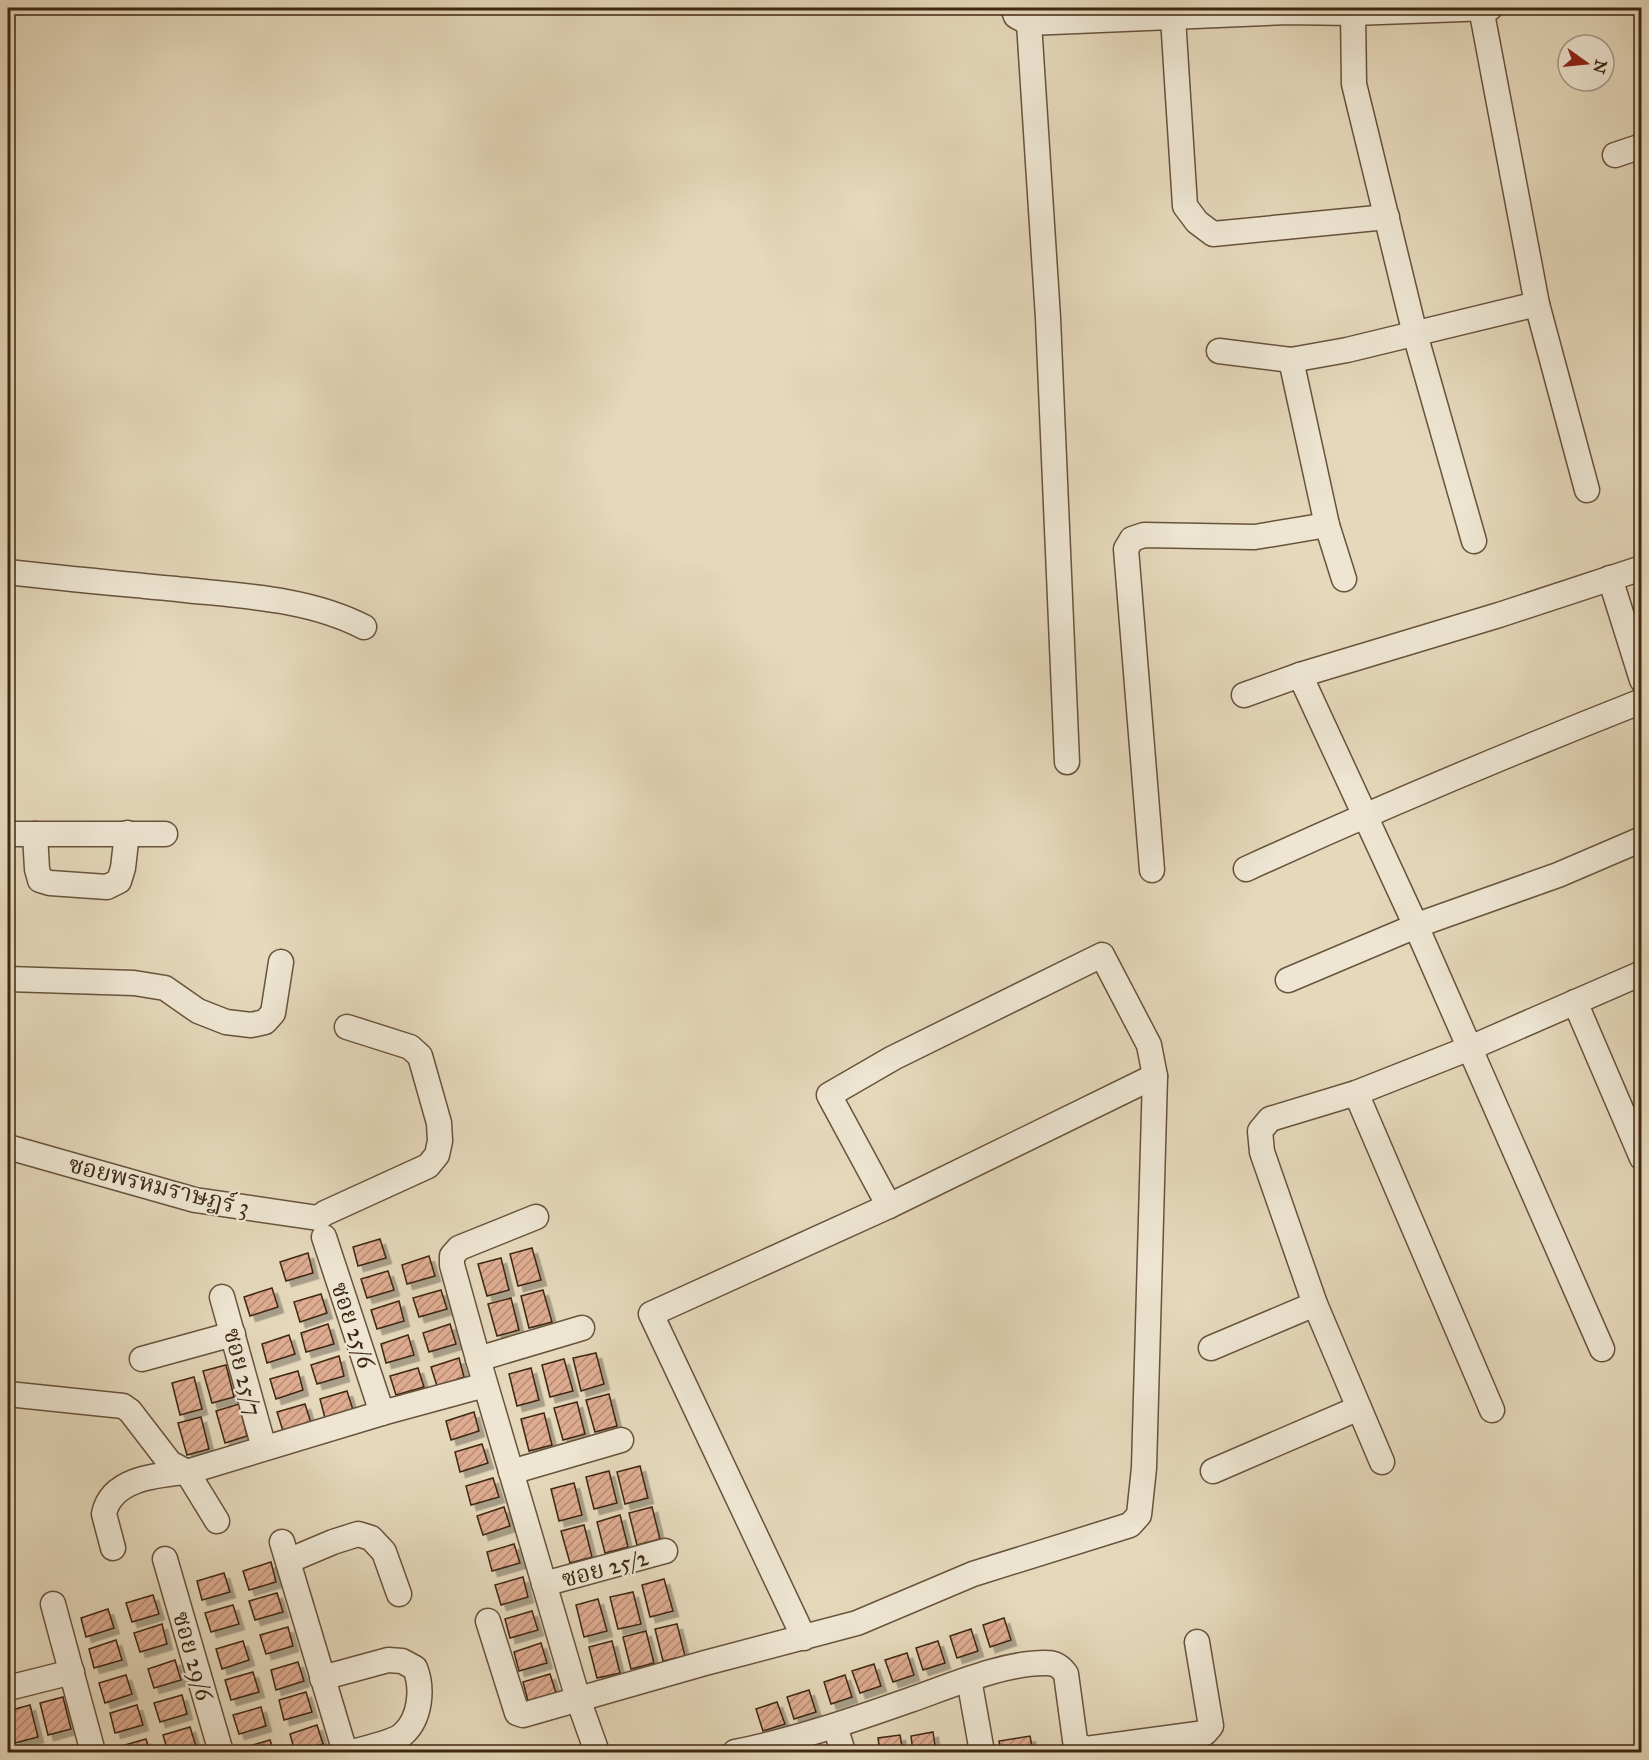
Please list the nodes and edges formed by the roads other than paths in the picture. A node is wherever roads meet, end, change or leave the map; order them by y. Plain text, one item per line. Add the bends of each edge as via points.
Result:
1 (1481, 8) edge
2 (1490, 8) edge
3 (1287, 10) edge
4 (1353, 13) junction
5 (1021, 15) edge
6 (1173, 18) junction
7 (1641, 146) edge
8 (1615, 155) dead end
9 (1387, 217) junction
10 (1537, 304) junction
11 (1415, 334) junction
12 (1219, 351) dead end
13 (1291, 360) junction
14 (1587, 490) dead end
15 (1327, 525) junction
16 (1474, 541) dead end
17 (1641, 568) edge
18 (8, 572) edge
19 (1610, 578) junction
20 (1344, 579) dead end
21 (364, 627) dead end
22 (1300, 675) junction
23 (1641, 680) edge
24 (1244, 695) dead end
25 (1641, 701) edge
26 (1067, 762) dead end
27 (1364, 815) junction
28 (128, 833) junction
29 (8, 834) edge
30 (35, 834) junction
31 (165, 834) dead end
32 (1641, 839) edge
33 (1246, 869) dead end
34 (1152, 870) dead end
35 (1416, 926) junction
36 (281, 962) dead end
37 (1641, 973) edge
38 (8, 979) edge
39 (1288, 980) dead end
40 (1575, 1002) junction
41 (347, 1027) dead end
42 (1470, 1048) junction
43 (1155, 1076) junction
44 (1356, 1093) junction
45 (8, 1147) edge
46 (1641, 1158) edge
47 (889, 1206) junction
48 (536, 1217) dead end
49 (324, 1237) dead end
50 (222, 1297) dead end
51 (1315, 1304) junction
52 (582, 1328) dead end
53 (233, 1334) junction
54 (1211, 1348) dead end
55 (1602, 1349) dead end
56 (142, 1359) dead end
57 (478, 1359) junction
58 (485, 1385) junction
59 (8, 1394) edge
60 (1359, 1408) junction
61 (1492, 1410) dead end
62 (382, 1413) junction
63 (621, 1440) dead end
64 (264, 1448) junction
65 (1382, 1462) dead end
66 (1214, 1471) dead end
67 (187, 1472) junction
68 (511, 1472) junction
69 (217, 1521) dead end
70 (113, 1548) dead end
71 (665, 1551) dead end
72 (165, 1559) dead end
73 (544, 1584) junction
74 (399, 1594) dead end
75 (53, 1604) dead end
76 (488, 1621) dead end
77 (804, 1638) junction
78 (1197, 1642) dead end
79 (72, 1672) junction
80 (322, 1678) junction
81 (969, 1680) junction
82 (8, 1688) edge
83 (578, 1699) junction
84 (835, 1726) junction
85 (93, 1752) edge
86 (221, 1752) edge
87 (345, 1752) edge
88 (352, 1752) edge
89 (597, 1752) edge
90 (735, 1752) edge
91 (843, 1752) edge
92 (982, 1752) edge

1 - 2 street
1 - 4 street
1 - 10 street
3 - 4 street
3 - 6 street
4 - 9 street via 1354,84
5 - 6 street
5 - 26 street via 1048,318
6 - 9 street via 1185,206 1197,222 1213,234
7 - 8 street
9 - 11 street
10 - 11 street
10 - 14 street
11 - 13 street
11 - 16 street
12 - 13 street
13 - 15 street
15 - 20 street
15 - 34 street via 1256,537 1144,535 1132,539 1126,549
17 - 19 street
18 - 21 street via 261,598 313,608
19 - 22 street
19 - 23 street
22 - 24 street
22 - 27 street
25 - 27 street
27 - 33 street
27 - 35 street
28 - 30 street
28 - 30 street via 119,881 107,887 40,880
28 - 31 street
29 - 30 street
32 - 35 street via 1558,875
35 - 39 street
35 - 42 street
36 - 38 street via 273,1013 266,1022 251,1025 226,1022 198,1011 165,988 134,983
37 - 40 street
40 - 42 street
40 - 46 street
41 - 45 street, ซอยพรหมราษฎร์ 3 via 410,1047 420,1056 439,1123 440,1141 437,1155 428,1166 318,1218 195,1200
42 - 44 street
42 - 55 street
43 - 47 street
43 - 47 street via 1149,1046 1102,955 893,1058 830,1095
43 - 77 street via 1145,1456 1139,1515 1130,1525 974,1574 857,1623
44 - 51 street via 1270,1119 1260,1131 1262,1152
44 - 61 street
47 - 77 street via 651,1314
48 - 57 street via 459,1248 452,1256
49 - 62 street, ซอย 25/6
50 - 53 street, ซอย 25/7
51 - 54 street
51 - 60 street
52 - 57 street
53 - 56 street
53 - 64 street, ซอย 25/7
57 - 58 street
58 - 62 street
58 - 68 street
59 - 67 street via 123,1406 170,1463
60 - 65 street
60 - 66 street
62 - 64 street
63 - 68 street
64 - 67 street
67 - 69 street
67 - 70 street via 146,1477 114,1495 104,1514
68 - 73 street
71 - 73 street, ซอย 25/2
72 - 86 street, ซอย 29/6
73 - 83 street
74 - 80 street via 384,1552 371,1538 358,1534 285,1552
75 - 79 street
76 - 83 street via 517,1713 523,1715
77 - 83 street
78 - 81 street via 1211,1726 1195,1736 1086,1749 1076,1744 1066,1674 1060,1667 1050,1663 1019,1666
79 - 82 street
79 - 85 street
80 - 87 street
80 - 88 street via 388,1660 402,1661 415,1668 419,1703 402,1736
81 - 84 street
81 - 92 street
83 - 89 street
84 - 90 street
84 - 91 street

